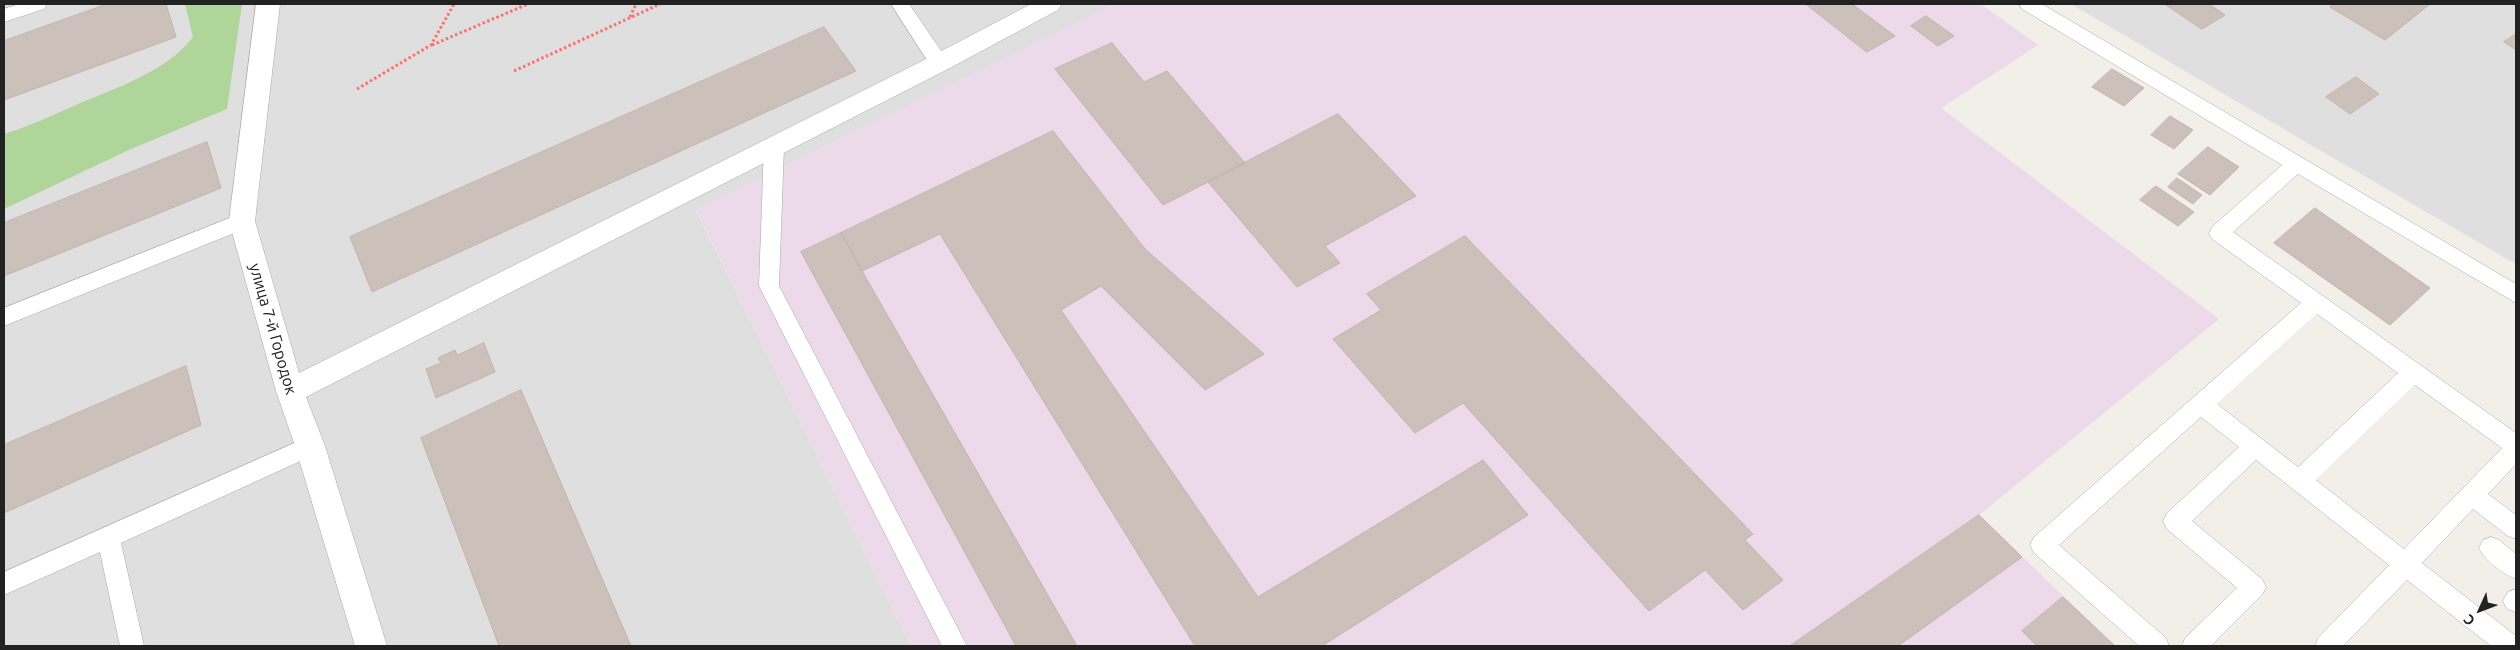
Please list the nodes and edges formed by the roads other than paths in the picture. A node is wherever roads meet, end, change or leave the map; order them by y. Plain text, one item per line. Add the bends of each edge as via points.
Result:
1 (38, 4) edge
2 (268, 4) edge
3 (900, 4) edge
4 (1050, 4) edge
5 (2028, 4) edge
6 (4, 16) edge
7 (939, 64) junction
8 (774, 146) junction
9 (2296, 164) junction
10 (242, 221) junction
11 (2516, 294) edge
12 (2316, 302) junction
13 (4, 317) edge
14 (2413, 373) junction
15 (290, 391) junction
16 (2201, 404) junction
17 (310, 446) junction
18 (2255, 447) junction
19 (2516, 448) edge
20 (2299, 481) junction
21 (2472, 495) junction
22 (2516, 528) edge
23 (108, 537) junction
24 (2491, 548) dead end
25 (2405, 564) junction
26 (2516, 568) edge
27 (4, 584) edge
28 (132, 646) edge
29 (371, 646) edge
30 (955, 646) edge
31 (2157, 646) edge
32 (2194, 646) edge
33 (2327, 646) edge
34 (2510, 646) edge

1 - 6 lane
2 - 10 street, улица 7-й Городок
3 - 7 lane
4 - 7 street
5 - 9 lane
7 - 8 street
8 - 15 street
8 - 30 lane via 769,286
9 - 11 lane
9 - 12 lane via 2219,233
10 - 13 lane
10 - 15 street, улица 7-й Городок
12 - 14 lane
12 - 16 lane
14 - 19 lane
14 - 20 lane
15 - 17 street, улица 7-й Городок
16 - 18 lane
16 - 31 lane via 2042,545
17 - 23 lane
17 - 29 street, улица 7-й Городок
18 - 20 lane
18 - 32 lane via 2175,521 2254,587
19 - 21 lane
20 - 25 lane
21 - 22 lane
21 - 25 lane
23 - 27 lane
23 - 28 lane
24 - 26 lane
25 - 33 lane
25 - 34 lane

